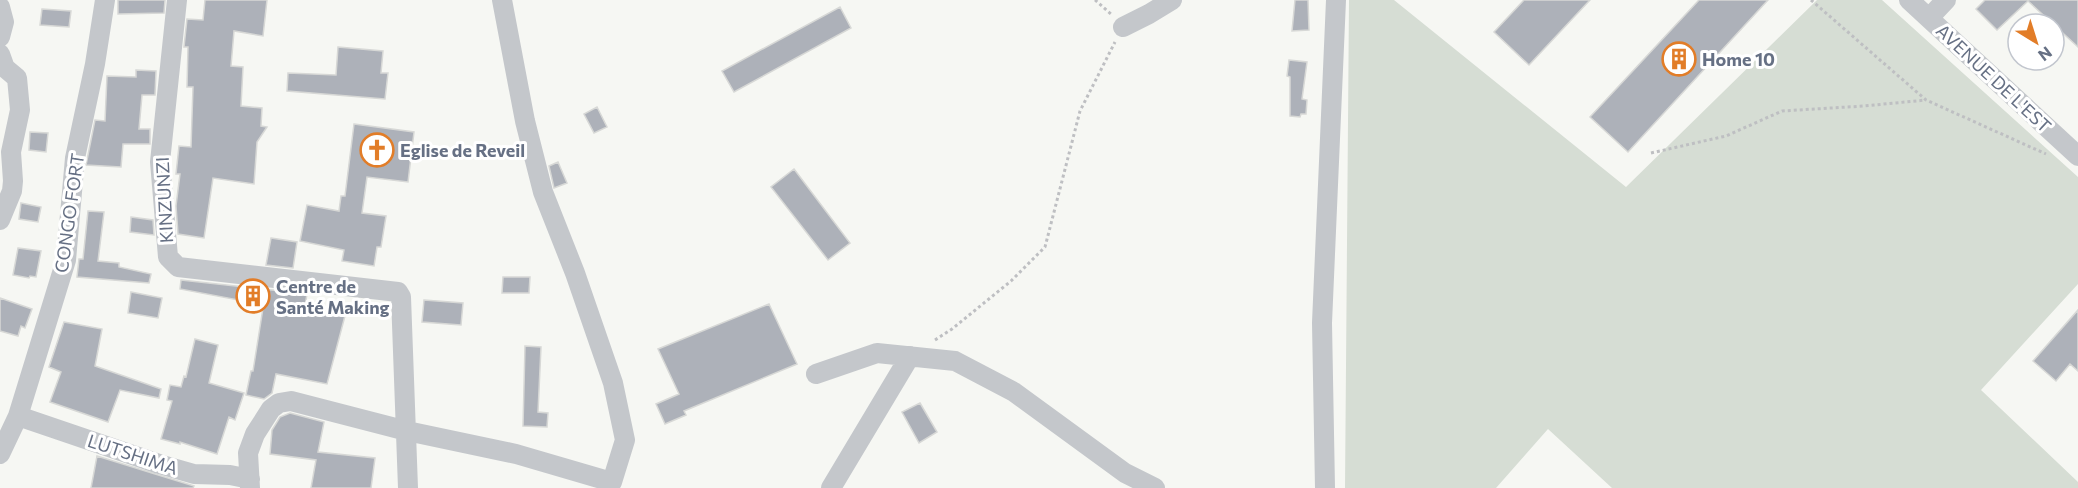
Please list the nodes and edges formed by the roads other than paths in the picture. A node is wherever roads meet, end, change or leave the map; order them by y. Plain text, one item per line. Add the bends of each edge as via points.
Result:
1 (105, 0) edge
2 (177, 0) edge
3 (502, 0) edge
4 (1172, 0) edge
5 (1336, 0) edge
6 (1909, 0) edge
7 (1946, 0) edge
8 (0, 7) edge
9 (1929, 18) junction
10 (1123, 27) road end
11 (0, 37) edge
12 (0, 54) edge
13 (2078, 156) edge
14 (0, 220) edge
15 (910, 356) junction
16 (816, 374) dead end
17 (18, 416) junction
18 (407, 431) junction
19 (0, 454) edge
20 (250, 483) edge
21 (613, 485) edge
22 (408, 488) edge
23 (831, 488) edge
24 (1155, 488) edge
25 (1325, 488) edge

1 - 17 street, CONGO FORT via 75,158 66,260
2 - 18 street, KINZUNZI via 160,162 168,257 178,267 398,292
3 - 21 street via 543,192 613,383 625,440
4 - 10 street
5 - 25 street via 1322,322
6 - 9 street, AVENUE DE L'EST
7 - 9 street
8 - 11 street via 4,21
9 - 13 street, AVENUE DE L'EST
12 - 14 street via 5,68 17,78 20,110 10,152 12,190
15 - 16 street via 877,353
15 - 23 street
15 - 24 street via 955,361 1014,392 1125,472
17 - 19 street, CONGO FORT
17 - 20 street, LUTSHIMA via 159,464 194,474 230,475
18 - 20 street via 291,400 279,403 255,434 248,453
18 - 21 street via 516,454
18 - 22 street, KINZUNZI

